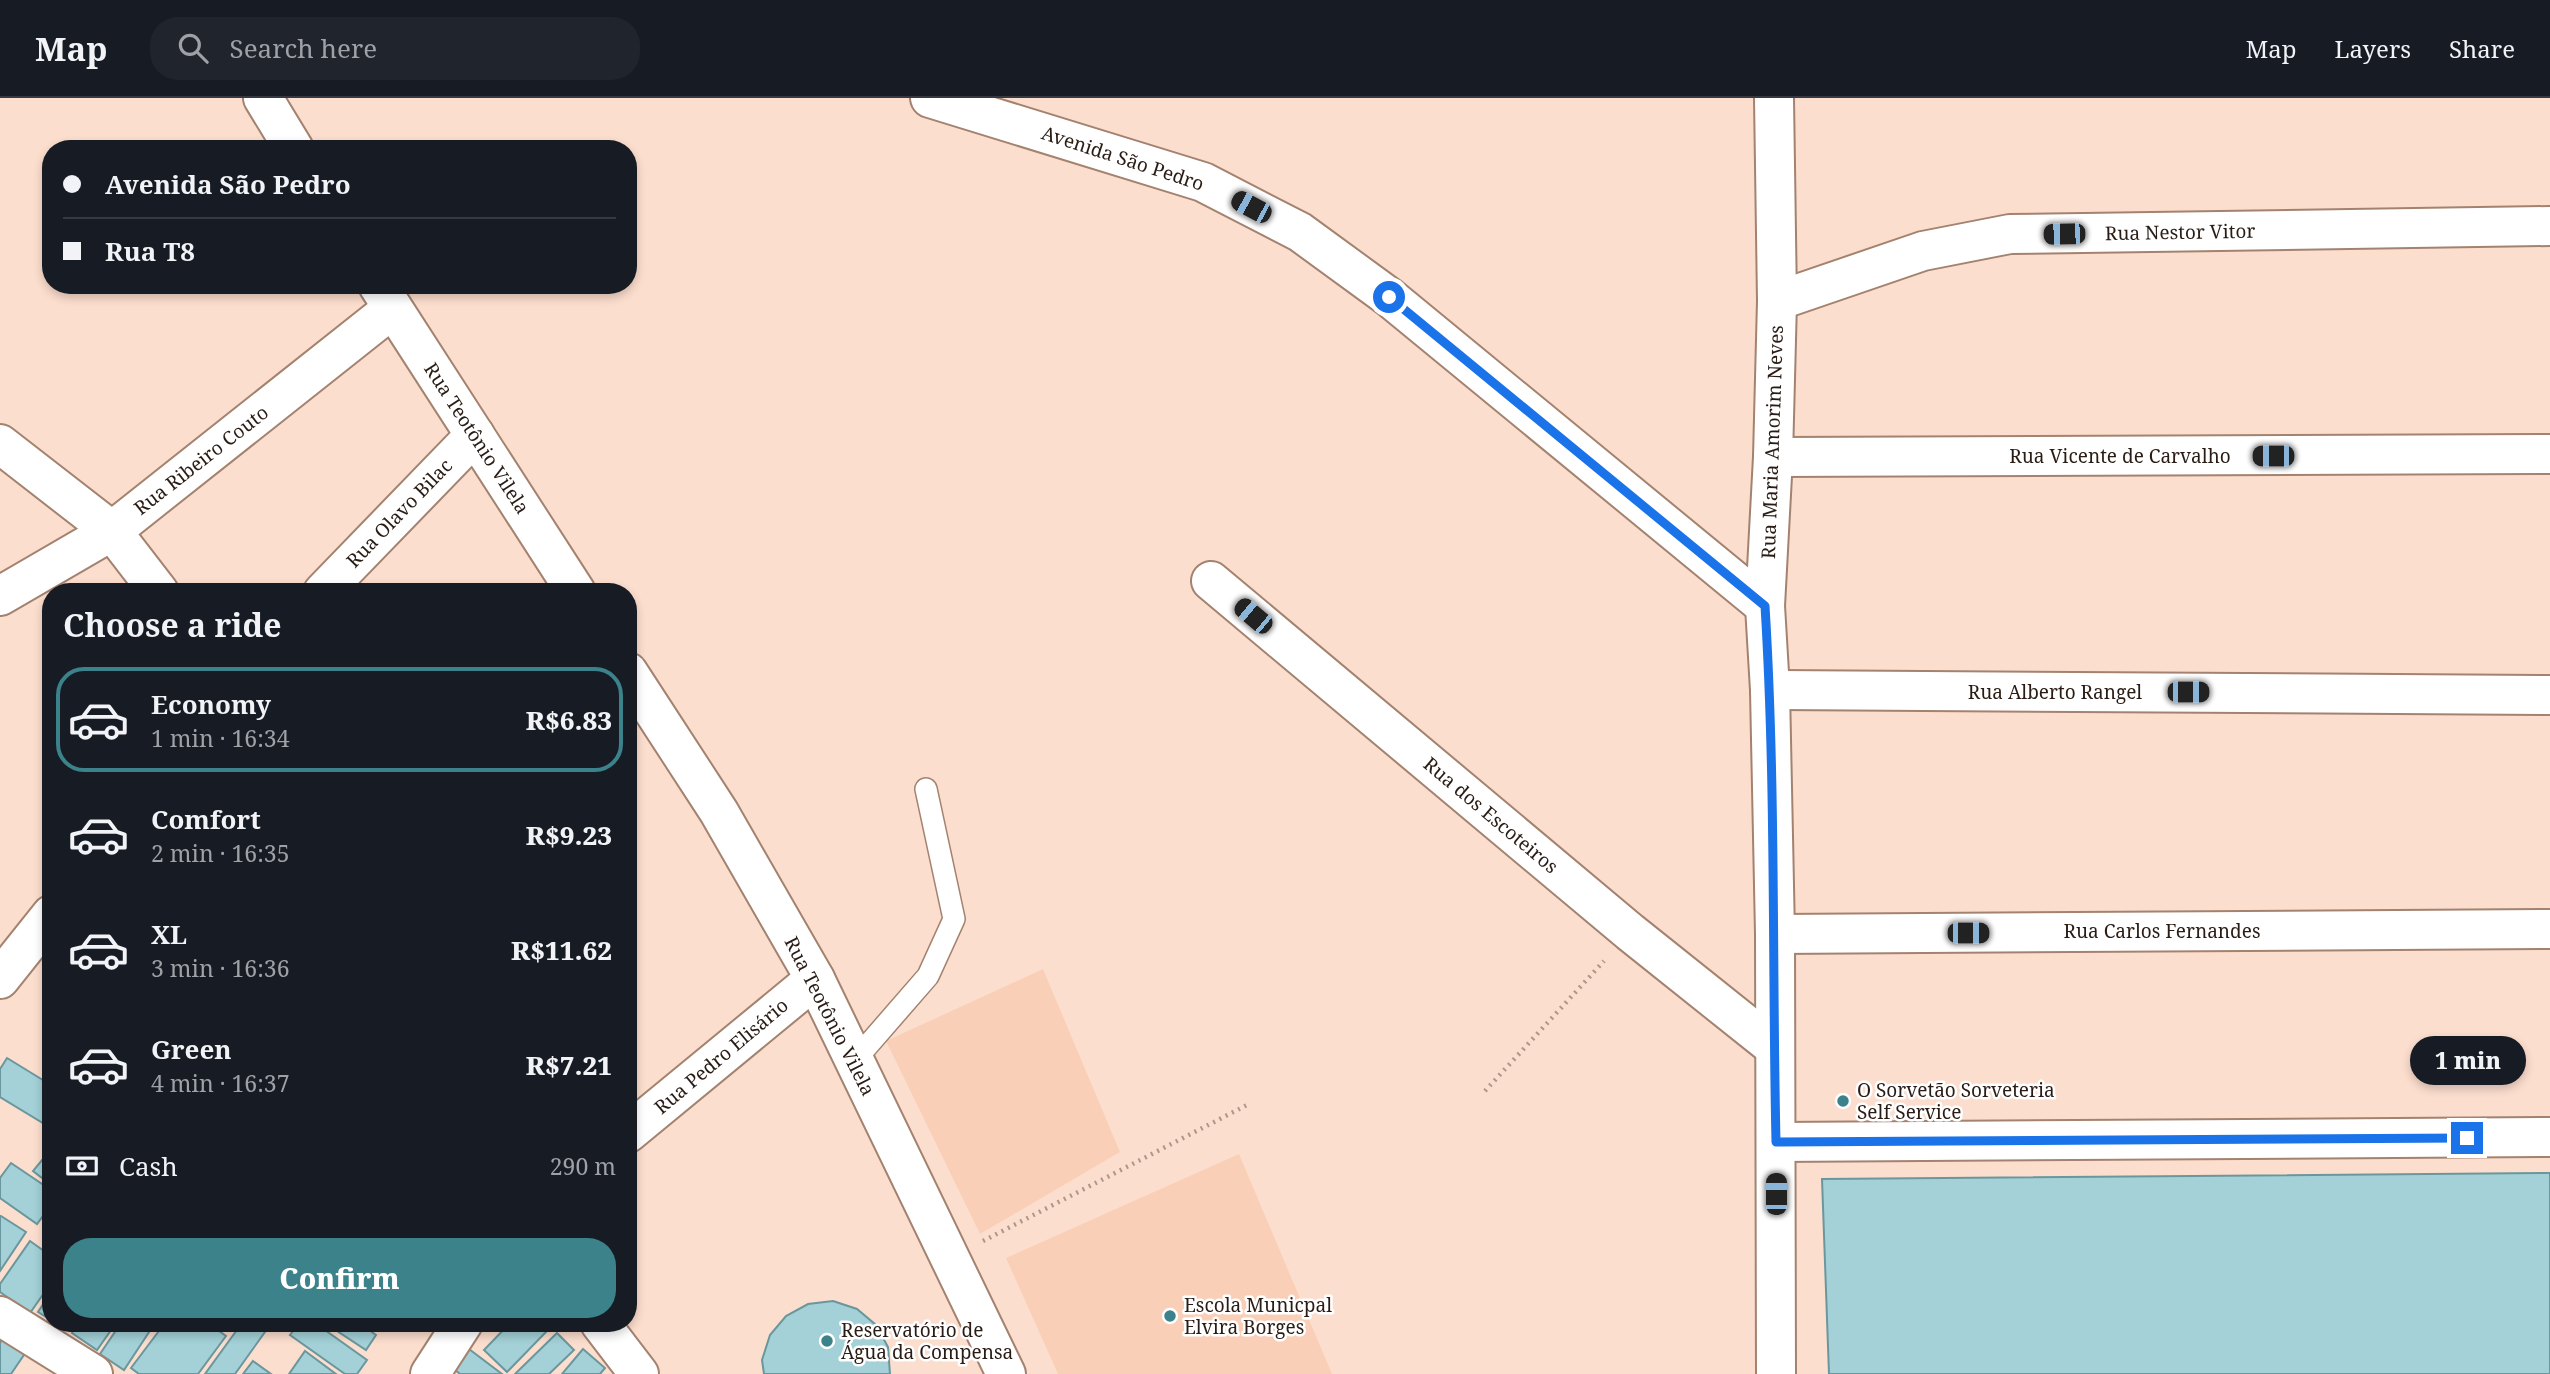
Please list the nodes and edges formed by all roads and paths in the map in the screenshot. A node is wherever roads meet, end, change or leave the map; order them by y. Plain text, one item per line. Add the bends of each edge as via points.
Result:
1 (263, 98) edge
2 (930, 98) edge
3 (1774, 98) edge
4 (289, 140) edge
5 (2550, 226) edge
6 (385, 297) edge
7 (1777, 301) junction
8 (475, 435) junction
9 (0, 444) edge
10 (2550, 454) edge
11 (1773, 457) junction
12 (112, 531) junction
13 (1211, 581) dead end
14 (152, 583) edge
15 (332, 583) edge
16 (570, 583) edge
17 (0, 596) edge
18 (1765, 606) junction
19 (637, 686) edge
20 (1770, 690) junction
21 (2550, 695) edge
22 (926, 789) dead end
23 (42, 926) edge
24 (2550, 929) edge
25 (1630, 932) junction
26 (1775, 934) junction
27 (0, 979) edge
28 (814, 979) junction
29 (1773, 1047) junction
30 (855, 1060) junction
31 (1485, 1091) dead end
32 (1247, 1105) dead end
33 (637, 1126) edge
34 (2550, 1137) edge
35 (1776, 1142) junction
36 (950, 1258) junction
37 (0, 1315) edge
38 (457, 1332) edge
39 (607, 1332) edge
40 (93, 1374) edge
41 (430, 1374) edge
42 (639, 1374) edge
43 (1006, 1374) edge
44 (1776, 1374) edge

1 - 4 street
2 - 18 street, Avenida São Pedro via 1203,182 1300,232 1389,297
3 - 7 street, Rua Maria Amorim Neves
5 - 7 street, Rua Nestor Vitor via 2010,234 1923,251
6 - 8 street, Rua Teotônio Vilela
6 - 12 street, Rua Ribeiro Couto
7 - 11 street, Rua Maria Amorim Neves
8 - 15 street, Rua Olavo Bilac
8 - 16 street, Rua Teotônio Vilela
9 - 12 street
10 - 11 street, Rua Vicente de Carvalho
11 - 18 street, Rua Maria Amorim Neves
12 - 14 street
12 - 17 street, Rua Ribeiro Couto
13 - 25 street, Rua dos Escoteiros
18 - 20 street, Rua Maria Amorim Neves
19 - 28 street, Rua Teotônio Vilela via 719,812
20 - 21 street, Rua Alberto Rangel
20 - 26 street, Rua Maria Amorim Neves
22 - 30 lane via 954,919 928,976
23 - 27 street
24 - 26 street, Rua Carlos Fernandes
25 - 29 street, Rua dos Escoteiros
25 - 31 path
26 - 29 street, Rua Maria Amorim Neves
28 - 30 street, Rua Teotônio Vilela
28 - 33 street, Rua Pedro Elisário
29 - 35 street, Rua Maria Amorim Neves
30 - 36 street, Rua Teotônio Vilela
32 - 36 path
34 - 35 street
35 - 44 street, Rua Maria Amorim Neves
36 - 43 street, Rua Teotônio Vilela
37 - 40 street
38 - 41 street
39 - 42 street

